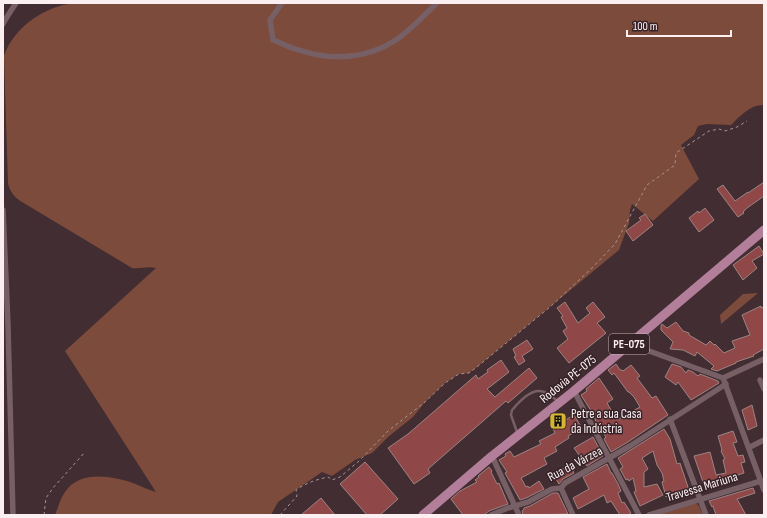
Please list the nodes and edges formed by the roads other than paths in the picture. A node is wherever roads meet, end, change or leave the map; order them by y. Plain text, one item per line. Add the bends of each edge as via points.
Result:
1 (16, 3) edge
2 (282, 3) edge
3 (437, 3) edge
4 (3, 24) edge
5 (3, 210) edge
6 (764, 230) edge
7 (630, 344) junction
8 (764, 359) edge
9 (723, 378) junction
10 (760, 380) dead end
11 (726, 384) junction
12 (764, 389) edge
13 (574, 391) junction
14 (560, 402) junction
15 (670, 419) junction
16 (518, 436) junction
17 (764, 440) edge
18 (750, 447) junction
19 (492, 456) junction
20 (608, 459) junction
21 (761, 481) junction
22 (560, 488) junction
23 (764, 490) edge
24 (700, 499) junction
25 (515, 506) junction
26 (13, 515) edge
27 (423, 515) edge
28 (491, 515) edge
29 (519, 515) edge
30 (573, 515) edge
31 (639, 515) edge
32 (649, 515) edge
33 (706, 515) edge

1 - 4 street
2 - 3 street via 270,20 273,40 324,56 348,57 376,51 397,39
5 - 26 street
6 - 7 main road, Rodovia PE-075 / PE-075
7 - 9 street
7 - 13 main road, Rodovia PE-075 / PE-075
8 - 9 street
9 - 11 street
10 - 12 street
11 - 15 street, Rua da Várzea
11 - 18 street
13 - 14 main road, Rodovia PE-075 / PE-075
13 - 20 street
14 - 16 main road, Rodovia PE-075 / PE-075
14 - 16 lane via 543,392 536,391 530,394 512,410 511,415
15 - 20 street, Rua da Várzea
15 - 24 street
16 - 19 main road, Rodovia PE-075 / PE-075
17 - 18 street
18 - 21 street
19 - 25 street
19 - 27 main road, Rodovia PE-075 / PE-075
20 - 22 street, Rua da Várzea
20 - 31 street
21 - 23 street
21 - 24 street, Travessa Mariuna
22 - 25 street, Rua da Várzea via 552,489
22 - 30 street
24 - 32 street, Travessa Mariuna
24 - 33 street
25 - 28 street, Rua da Várzea
25 - 29 street

